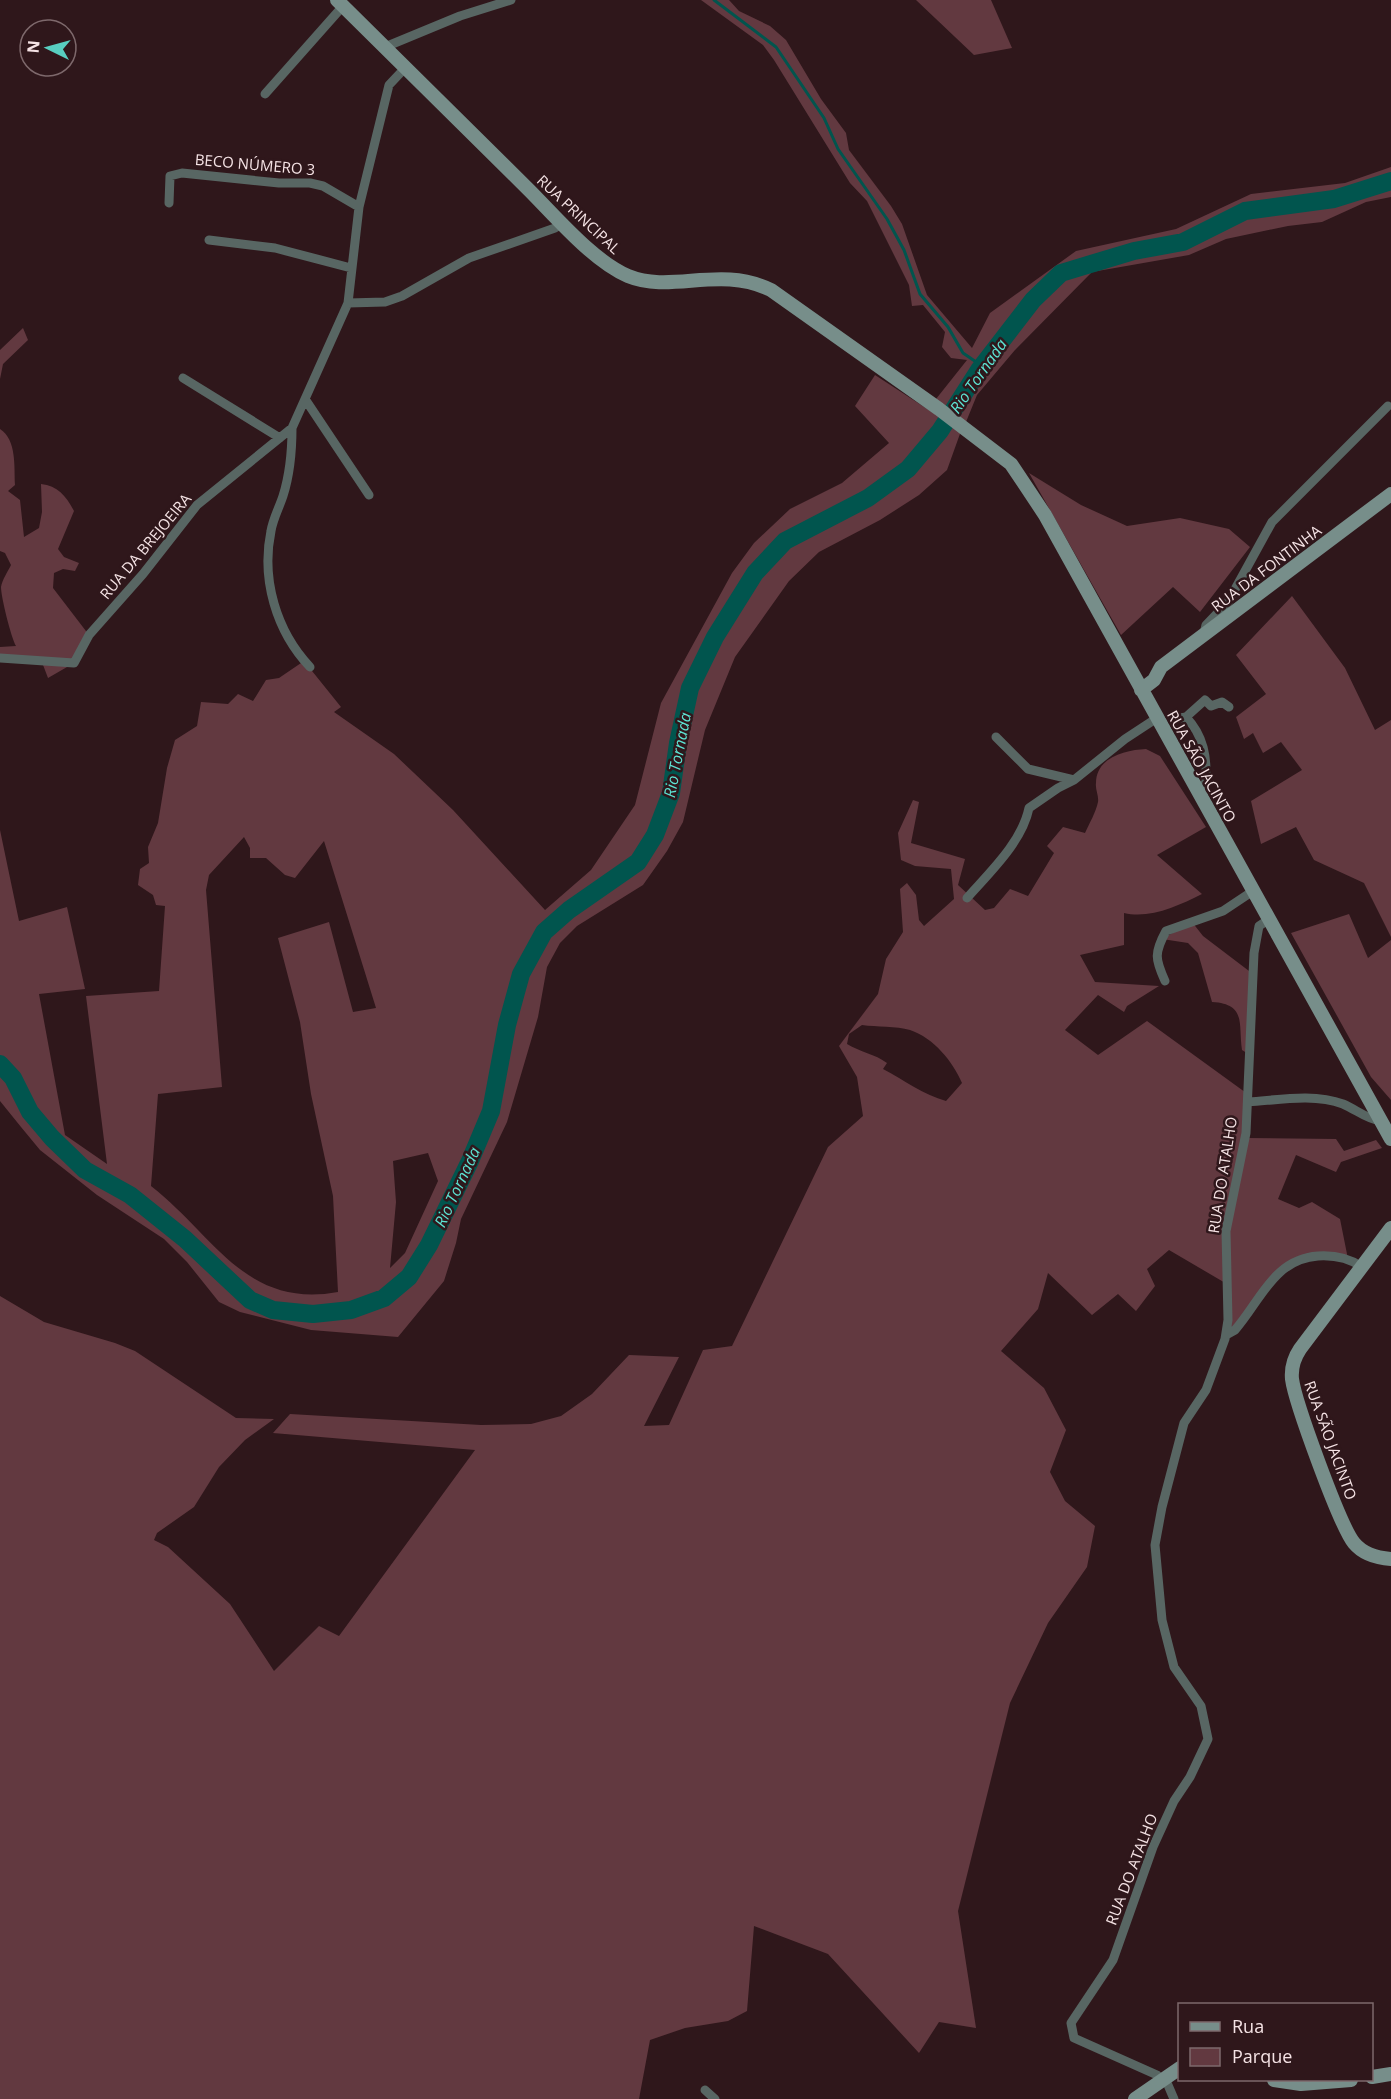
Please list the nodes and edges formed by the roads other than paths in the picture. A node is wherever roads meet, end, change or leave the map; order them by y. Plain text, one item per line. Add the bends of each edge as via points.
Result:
1 (511, 0) edge
2 (340, 3) edge
3 (385, 47) junction
4 (405, 68) junction
5 (265, 94) dead end
6 (169, 203) dead end
7 (359, 207) junction
8 (563, 223) junction
9 (209, 240) dead end
10 (351, 268) junction
11 (348, 303) junction
12 (183, 378) dead end
13 (305, 399) junction
14 (1388, 406) dead end
15 (963, 426) joint
16 (292, 429) junction
17 (280, 438) junction
18 (1391, 494) edge
19 (369, 495) dead end
20 (1204, 636) junction
21 (0, 658) edge
22 (310, 667) dead end
23 (1161, 667) junction
24 (1133, 675) junction
25 (1142, 690) junction
26 (1229, 707) dead end
27 (1186, 717) junction
28 (1157, 718) junction
29 (1174, 719) dead end
30 (996, 737) dead end
31 (1074, 780) junction
32 (1197, 790) junction
33 (1252, 891) junction
34 (967, 898) dead end
35 (1269, 920) junction
36 (1165, 981) dead end
37 (1249, 1102) junction
38 (1382, 1121) junction
39 (1391, 1139) edge
40 (1391, 1228) edge
41 (1362, 1267) junction
42 (1226, 1335) junction
43 (1391, 1559) edge
44 (1178, 2069) edge
45 (1391, 2074) edge
46 (1373, 2077) edge
47 (1163, 2080) junction
48 (1288, 2081) edge
49 (1334, 2081) edge
50 (705, 2090) dead end
51 (715, 2099) edge
52 (1135, 2099) edge
53 (1174, 2099) edge

1 - 3 street
2 - 3 main road, RUA PRINCIPAL
2 - 5 street
3 - 4 main road, RUA PRINCIPAL
4 - 7 street, RUA DA BREJOEIRA via 389,85
4 - 8 main road, RUA PRINCIPAL
6 - 7 street, BECO NÚMERO 3 via 170,176 182,172 310,183
7 - 10 street, RUA DA BREJOEIRA
8 - 11 street via 469,258 402,296 385,302
8 - 15 main road, RUA PRINCIPAL via 610,266 637,279 658,282 726,278 771,290
9 - 10 street via 275,248
10 - 11 street, RUA DA BREJOEIRA
11 - 13 street, RUA DA BREJOEIRA
12 - 17 street
13 - 16 street, RUA DA BREJOEIRA
13 - 19 street
14 - 20 street via 1272,522 1228,602 1203,630
15 - 24 main road, RUA SÃO JACINTO via 1011,465 1024,482
16 - 17 street, RUA DA BREJOEIRA
16 - 22 street via 291,461 271,530 270,595 284,628
17 - 21 street, RUA DA BREJOEIRA via 197,505 89,635 74,663
18 - 20 main road, RUA DA FONTINHA
20 - 23 main road, RUA DA FONTINHA
23 - 24 main road, RUA DA FONTINHA
23 - 25 main road, RUA DA FONTINHA
24 - 25 main road, RUA SÃO JACINTO
25 - 28 main road, RUA SÃO JACINTO
26 - 27 street via 1222,702 1211,706 1205,700
27 - 29 street
27 - 32 street via 1203,743 1207,765 1206,783
28 - 31 street
28 - 32 main road, RUA SÃO JACINTO
30 - 31 street via 1028,769
31 - 34 street via 1029,808 1018,835
32 - 33 main road, RUA SÃO JACINTO
33 - 35 main road, RUA SÃO JACINTO
33 - 36 street via 1223,911 1166,931 1156,950
35 - 37 street, RUA DO ATALHO via 1259,926 1254,953
35 - 38 main road, RUA SÃO JACINTO
37 - 38 street via 1317,1098 1343,1104 1371,1120
37 - 42 street, RUA DO ATALHO via 1226,1231
38 - 39 main road, RUA SÃO JACINTO
40 - 41 main road, RUA SÃO JACINTO
41 - 42 street via 1352,1260 1329,1256 1290,1263 1274,1276 1235,1330
41 - 43 main road, RUA SÃO JACINTO via 1294,1358 1291,1375 1350,1536 1365,1552
42 - 47 street, RUA DO ATALHO via 1206,1390 1184,1423 1155,1545 1162,1620 1174,1667 1201,1706 1209,1739 1153,1847 1113,1960 1071,2023 1074,2038
44 - 47 main road
45 - 46 main road
47 - 52 main road
47 - 53 street
48 - 49 main road
50 - 51 street

